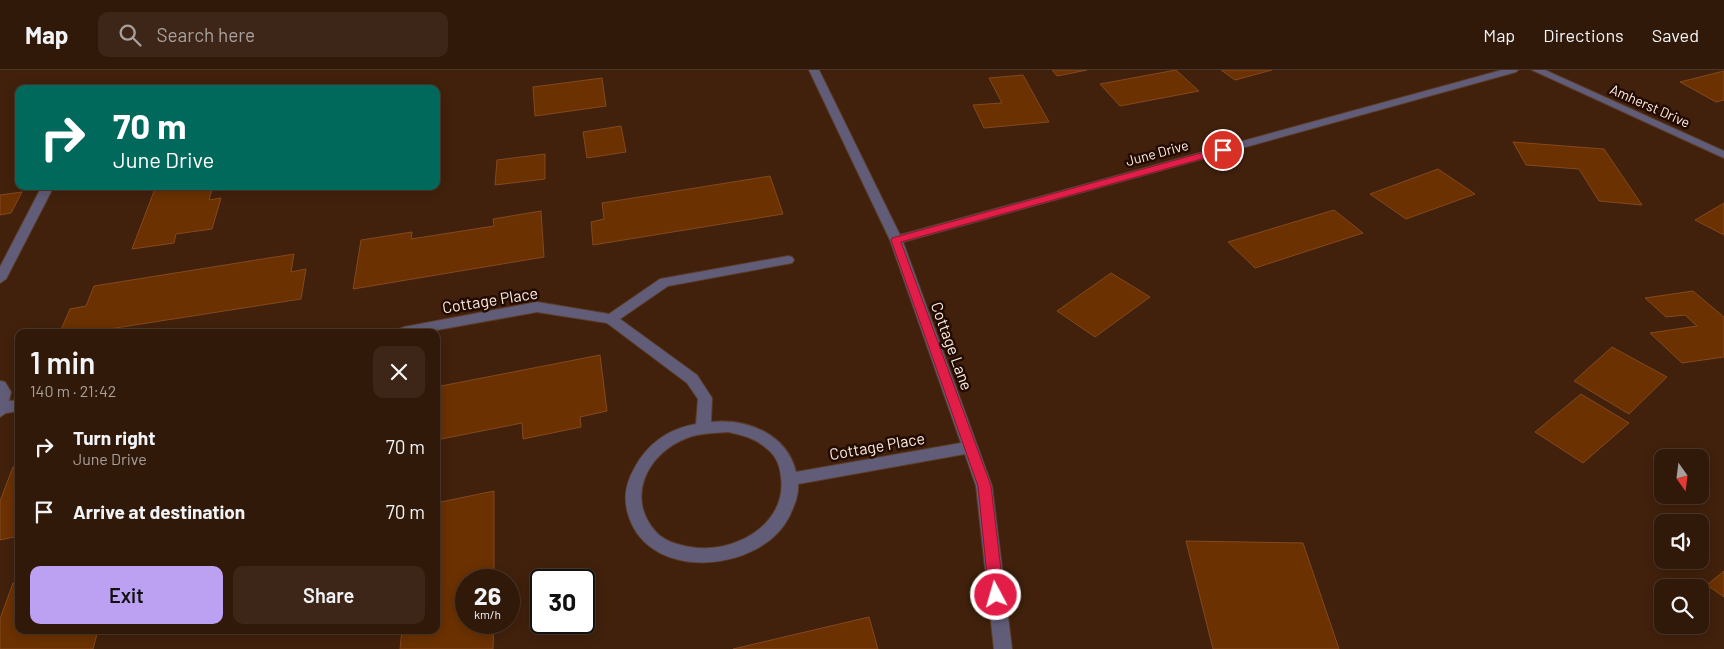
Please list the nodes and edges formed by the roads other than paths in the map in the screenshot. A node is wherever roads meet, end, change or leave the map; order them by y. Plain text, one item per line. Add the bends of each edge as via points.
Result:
1 (814, 70) edge
2 (1512, 70) edge
3 (1536, 70) edge
4 (1724, 154) edge
5 (46, 190) edge
6 (896, 240) junction
7 (788, 260) dead end
8 (0, 279) edge
9 (611, 319) junction
10 (420, 329) edge
11 (0, 386) edge
12 (15, 406) edge
13 (1, 410) edge
14 (703, 428) junction
15 (970, 447) junction
16 (791, 479) junction
17 (1003, 649) edge

1 - 6 street, Cottage Lane
2 - 6 street, June Drive
3 - 4 street, Amherst Drive
5 - 8 street
6 - 15 street, Cottage Lane
7 - 9 street via 664,282
9 - 10 street, Cottage Place via 537,307
9 - 14 street, Cottage Place via 692,379 705,398
11 - 13 street via 4,392
12 - 13 street
14 - 16 street via 728,426 751,432 771,443 785,459
14 - 16 street via 679,434 658,448 642,465 634,485 632,507 640,527 657,543 680,553 707,556 735,551 760,539 778,521 789,500
15 - 16 street, Cottage Place
15 - 17 street, Cottage Lane via 984,486

